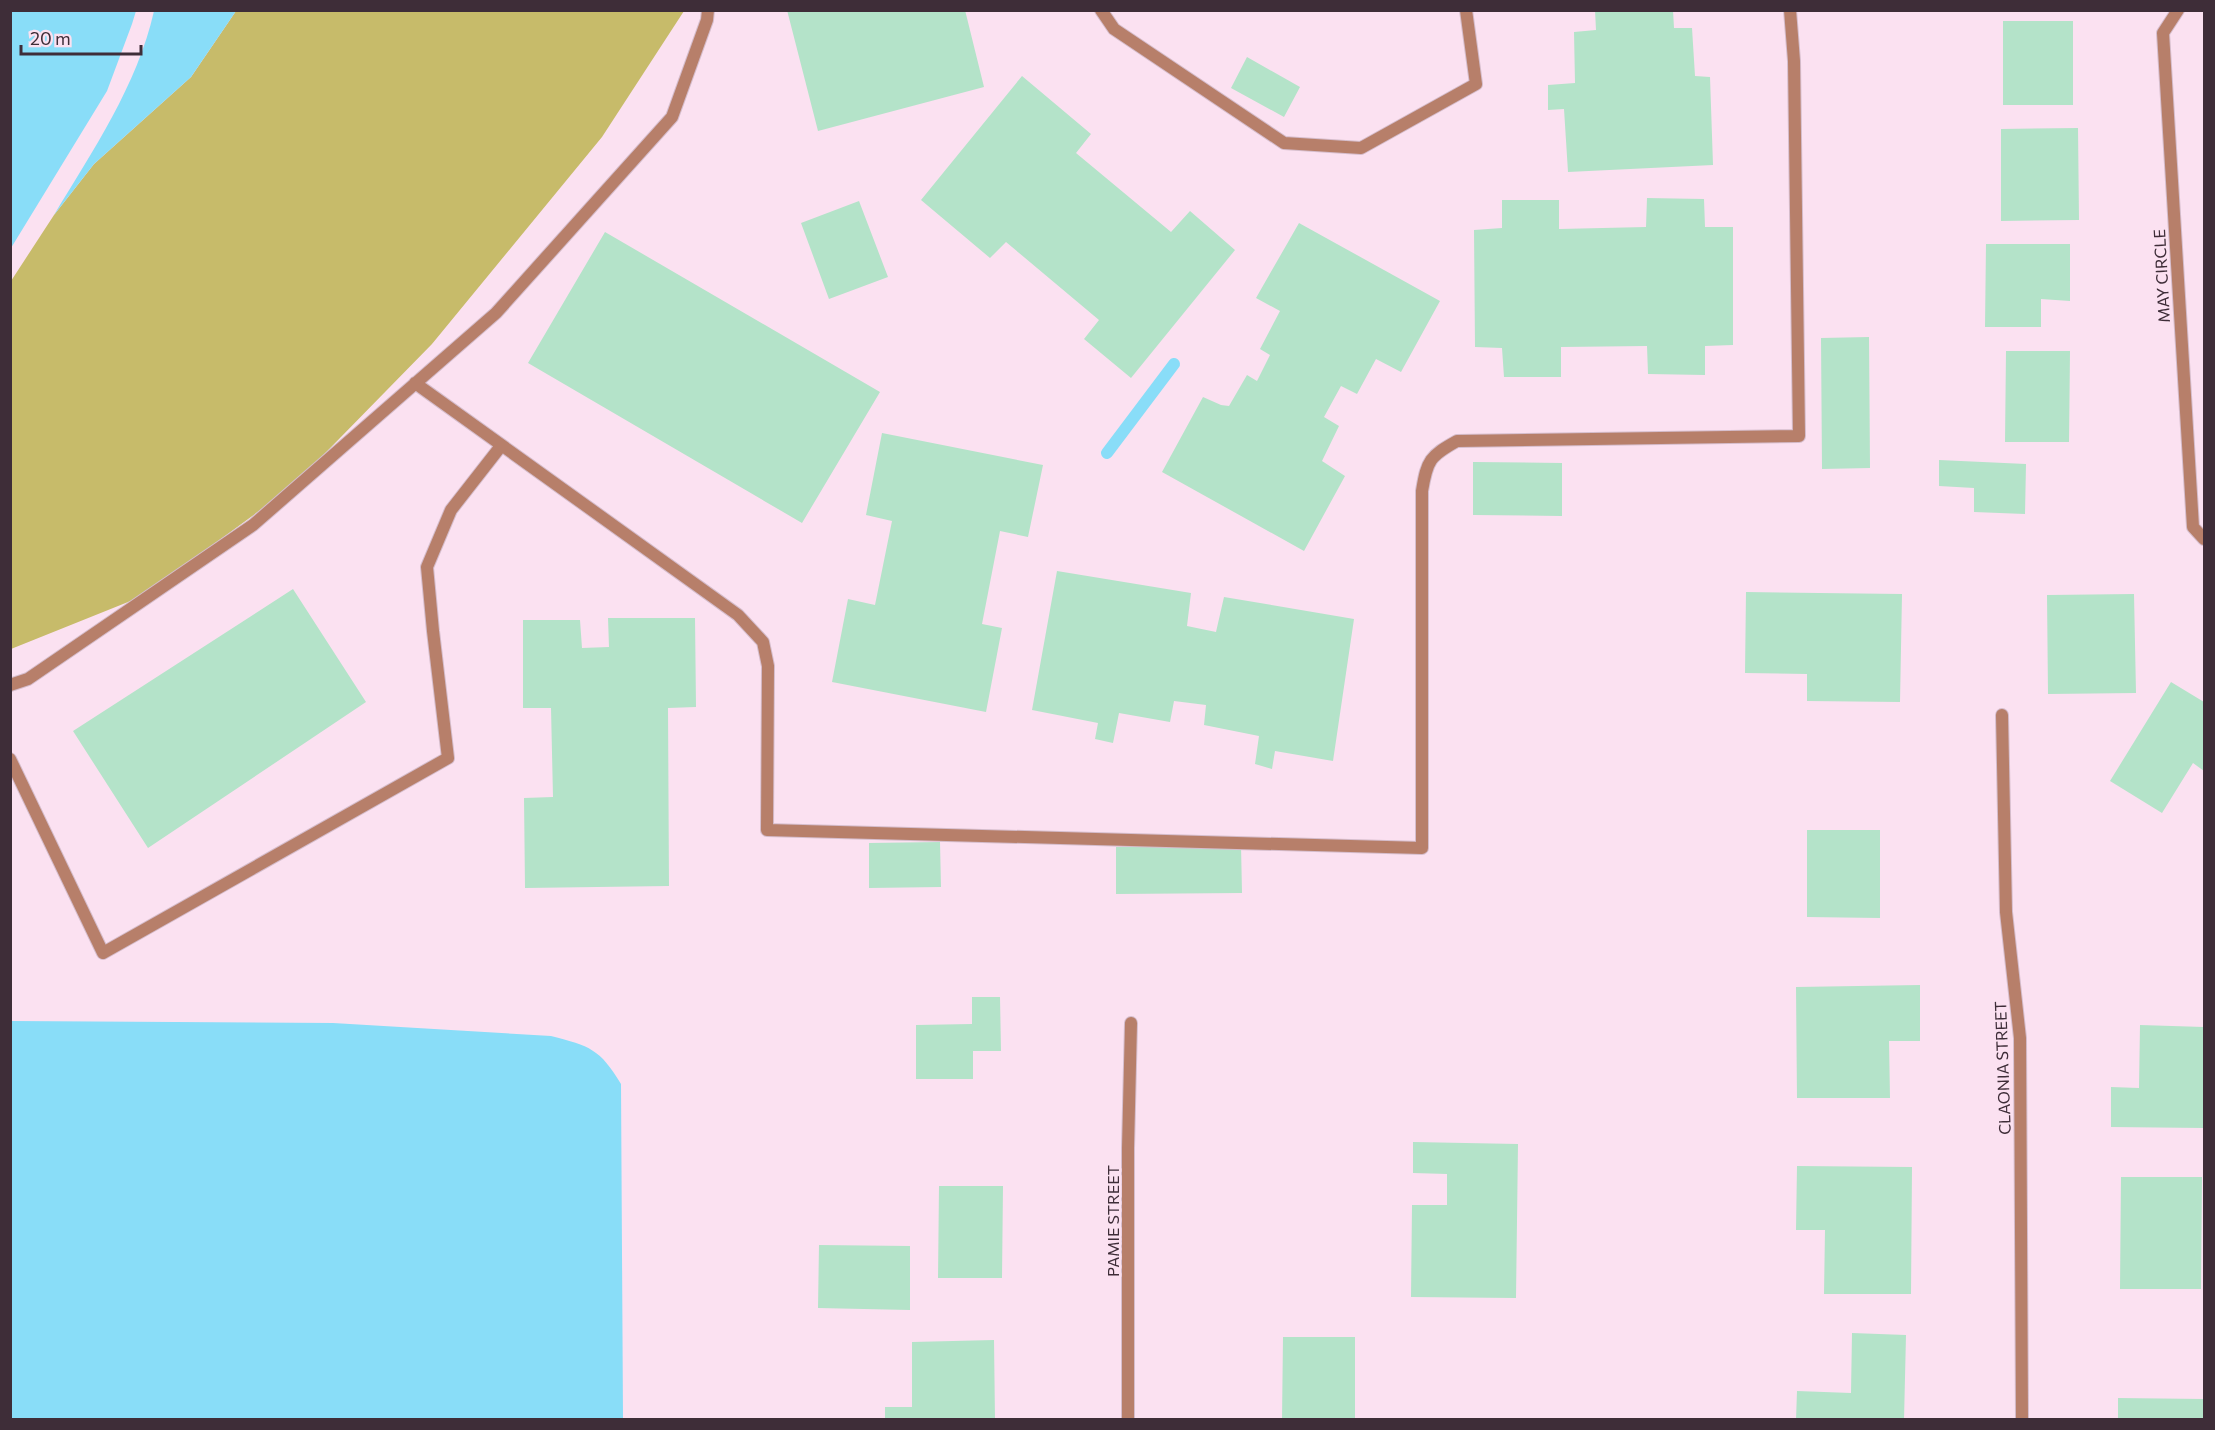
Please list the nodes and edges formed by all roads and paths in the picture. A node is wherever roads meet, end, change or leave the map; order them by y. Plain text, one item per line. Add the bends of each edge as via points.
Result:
1 (708, 10) edge
2 (1101, 10) edge
3 (1466, 10) edge
4 (1790, 10) edge
5 (2178, 10) edge
6 (415, 384) junction
7 (501, 446) junction
8 (2205, 539) edge
9 (10, 686) edge
10 (2002, 715) dead end
11 (10, 759) edge
12 (1131, 1023) dead end
13 (1128, 1419) edge
14 (2022, 1419) edge

1 - 6 street via 672,117 496,313
2 - 3 street via 1114,29 1284,143 1361,148 1476,84
4 - 7 street via 1799,436 1457,441 1436,453 1426,469 1422,491 1422,848 767,830 768,666 763,642 738,615
5 - 8 street, MAY CIRCLE via 2163,33 2193,527
6 - 7 street
6 - 9 street via 253,525 28,679
7 - 11 street via 451,510 427,567 448,758 103,952
10 - 14 street, CLAONIA STREET via 2006,912 2020,1038
12 - 13 street, PAMIE STREET

